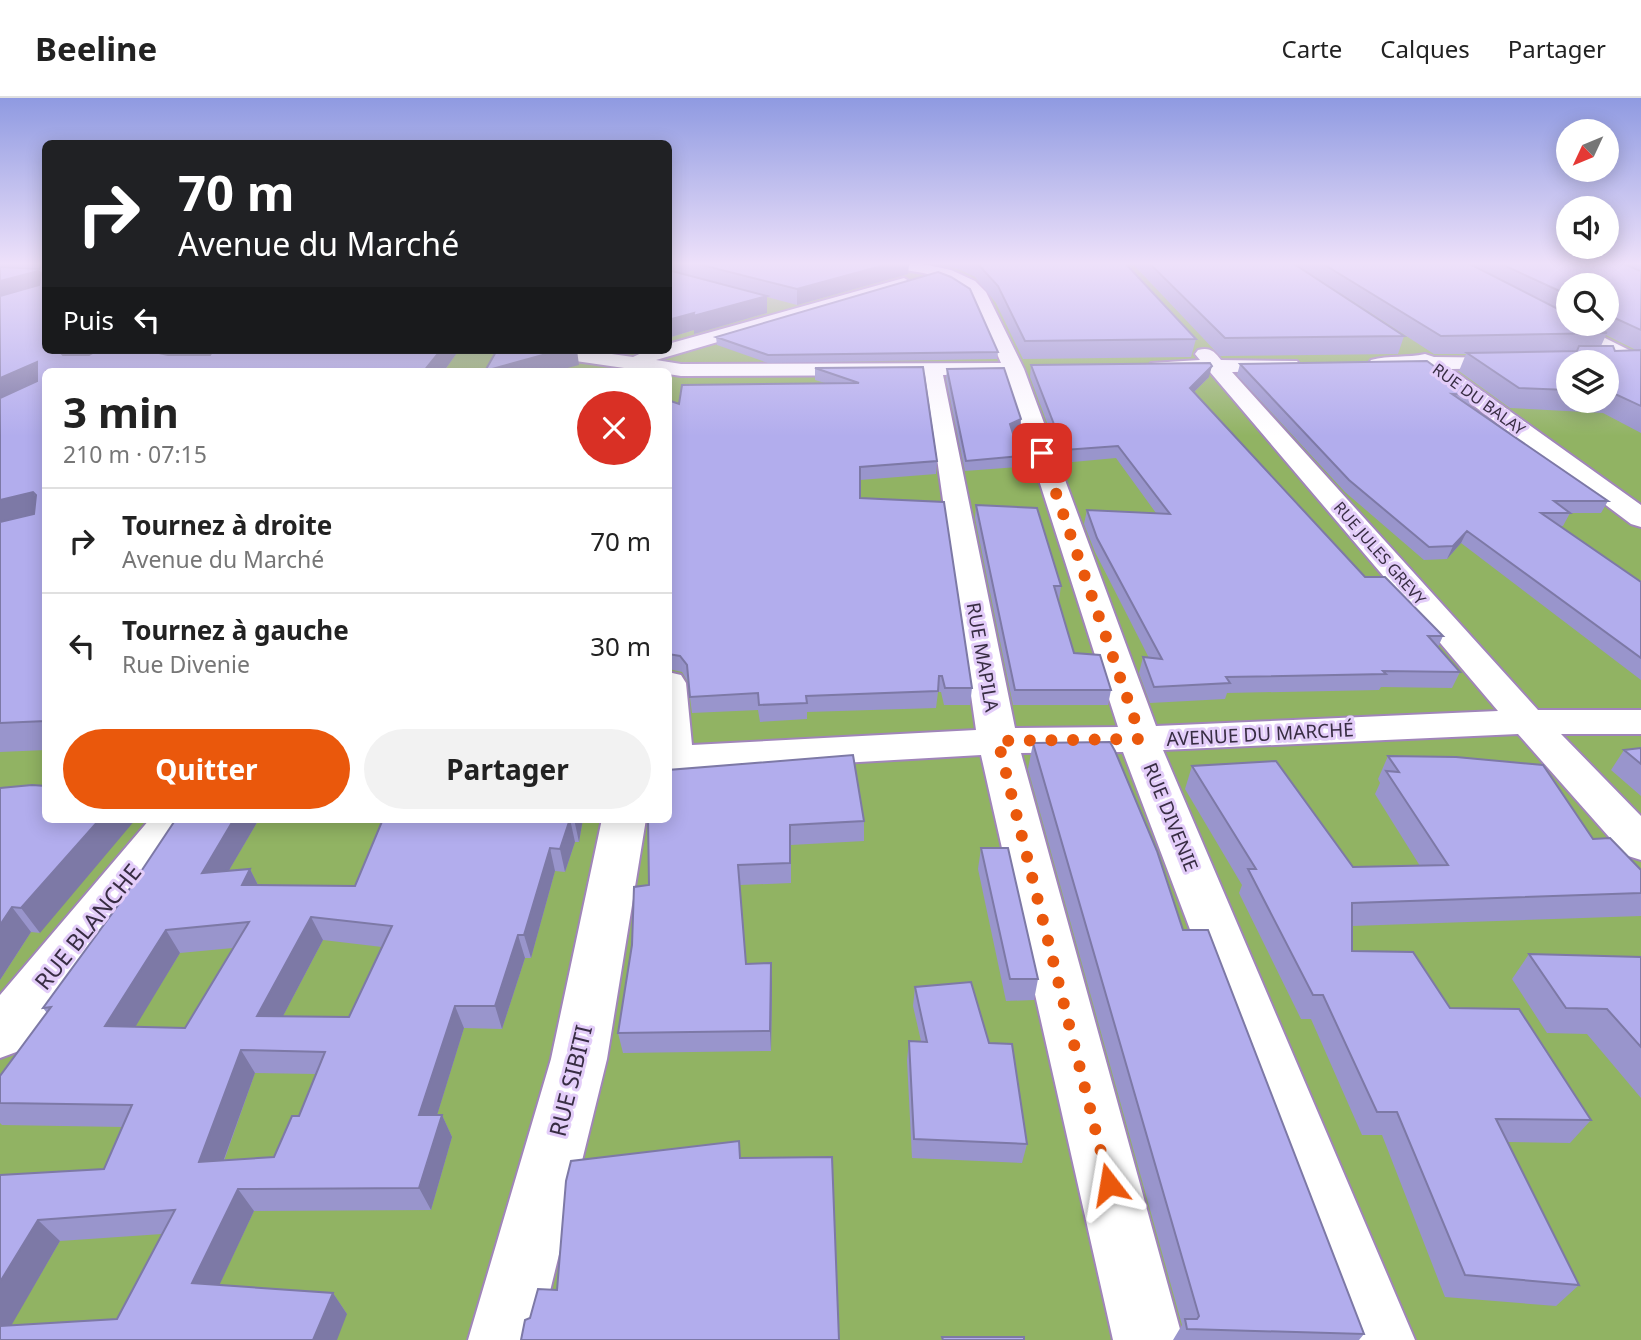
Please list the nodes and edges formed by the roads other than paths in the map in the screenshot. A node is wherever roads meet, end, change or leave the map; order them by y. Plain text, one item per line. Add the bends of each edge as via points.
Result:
1 (774, 320) edge
2 (995, 320) edge
3 (1555, 320) edge
4 (1190, 338) edge
5 (1398, 342) edge
6 (672, 352) edge
7 (564, 354) edge
8 (664, 354) edge
9 (1639, 363) edge
10 (1619, 364) edge
11 (1539, 366) edge
12 (619, 368) edge
13 (1436, 368) junction
14 (1308, 369) edge
15 (1362, 369) edge
16 (672, 370) edge
17 (1220, 370) junction
18 (1139, 371) edge
19 (1028, 373) junction
20 (934, 378) junction
21 (672, 380) edge
22 (1641, 518) edge
23 (1528, 722) junction
24 (1641, 722) edge
25 (1138, 739) junction
26 (998, 741) junction
27 (672, 759) edge
28 (172, 823) edge
29 (623, 823) edge
30 (1641, 844) edge
31 (0, 1034) edge
32 (503, 1340) edge
33 (1148, 1340) edge
34 (1380, 1340) edge

1 - 6 street
2 - 19 street, RUE DIVENIE
3 - 9 street
4 - 17 street, RUE JULES GREVY
5 - 13 street, RUE DU BALAY
7 - 12 street
8 - 12 street
9 - 10 street
11 - 13 street
13 - 15 street
13 - 22 street, RUE DU BALAY
14 - 17 street
16 - 19 street
17 - 18 street
17 - 23 street, RUE JULES GREVY
19 - 20 street
19 - 25 street, RUE DIVENIE
20 - 21 street
20 - 26 street, RUE MAPILA
23 - 24 street, AVENUE DU MARCHÉ
23 - 25 street, AVENUE DU MARCHÉ
23 - 30 street, RUE JULES GREVY
25 - 26 street, AVENUE DU MARCHÉ
25 - 34 street, RUE DIVENIE
26 - 27 street, AVENUE DU MARCHÉ
26 - 33 street, RUE MAPILA
28 - 31 street, RUE BLANCHE
29 - 32 street, RUE SIBITI via 579,1059

